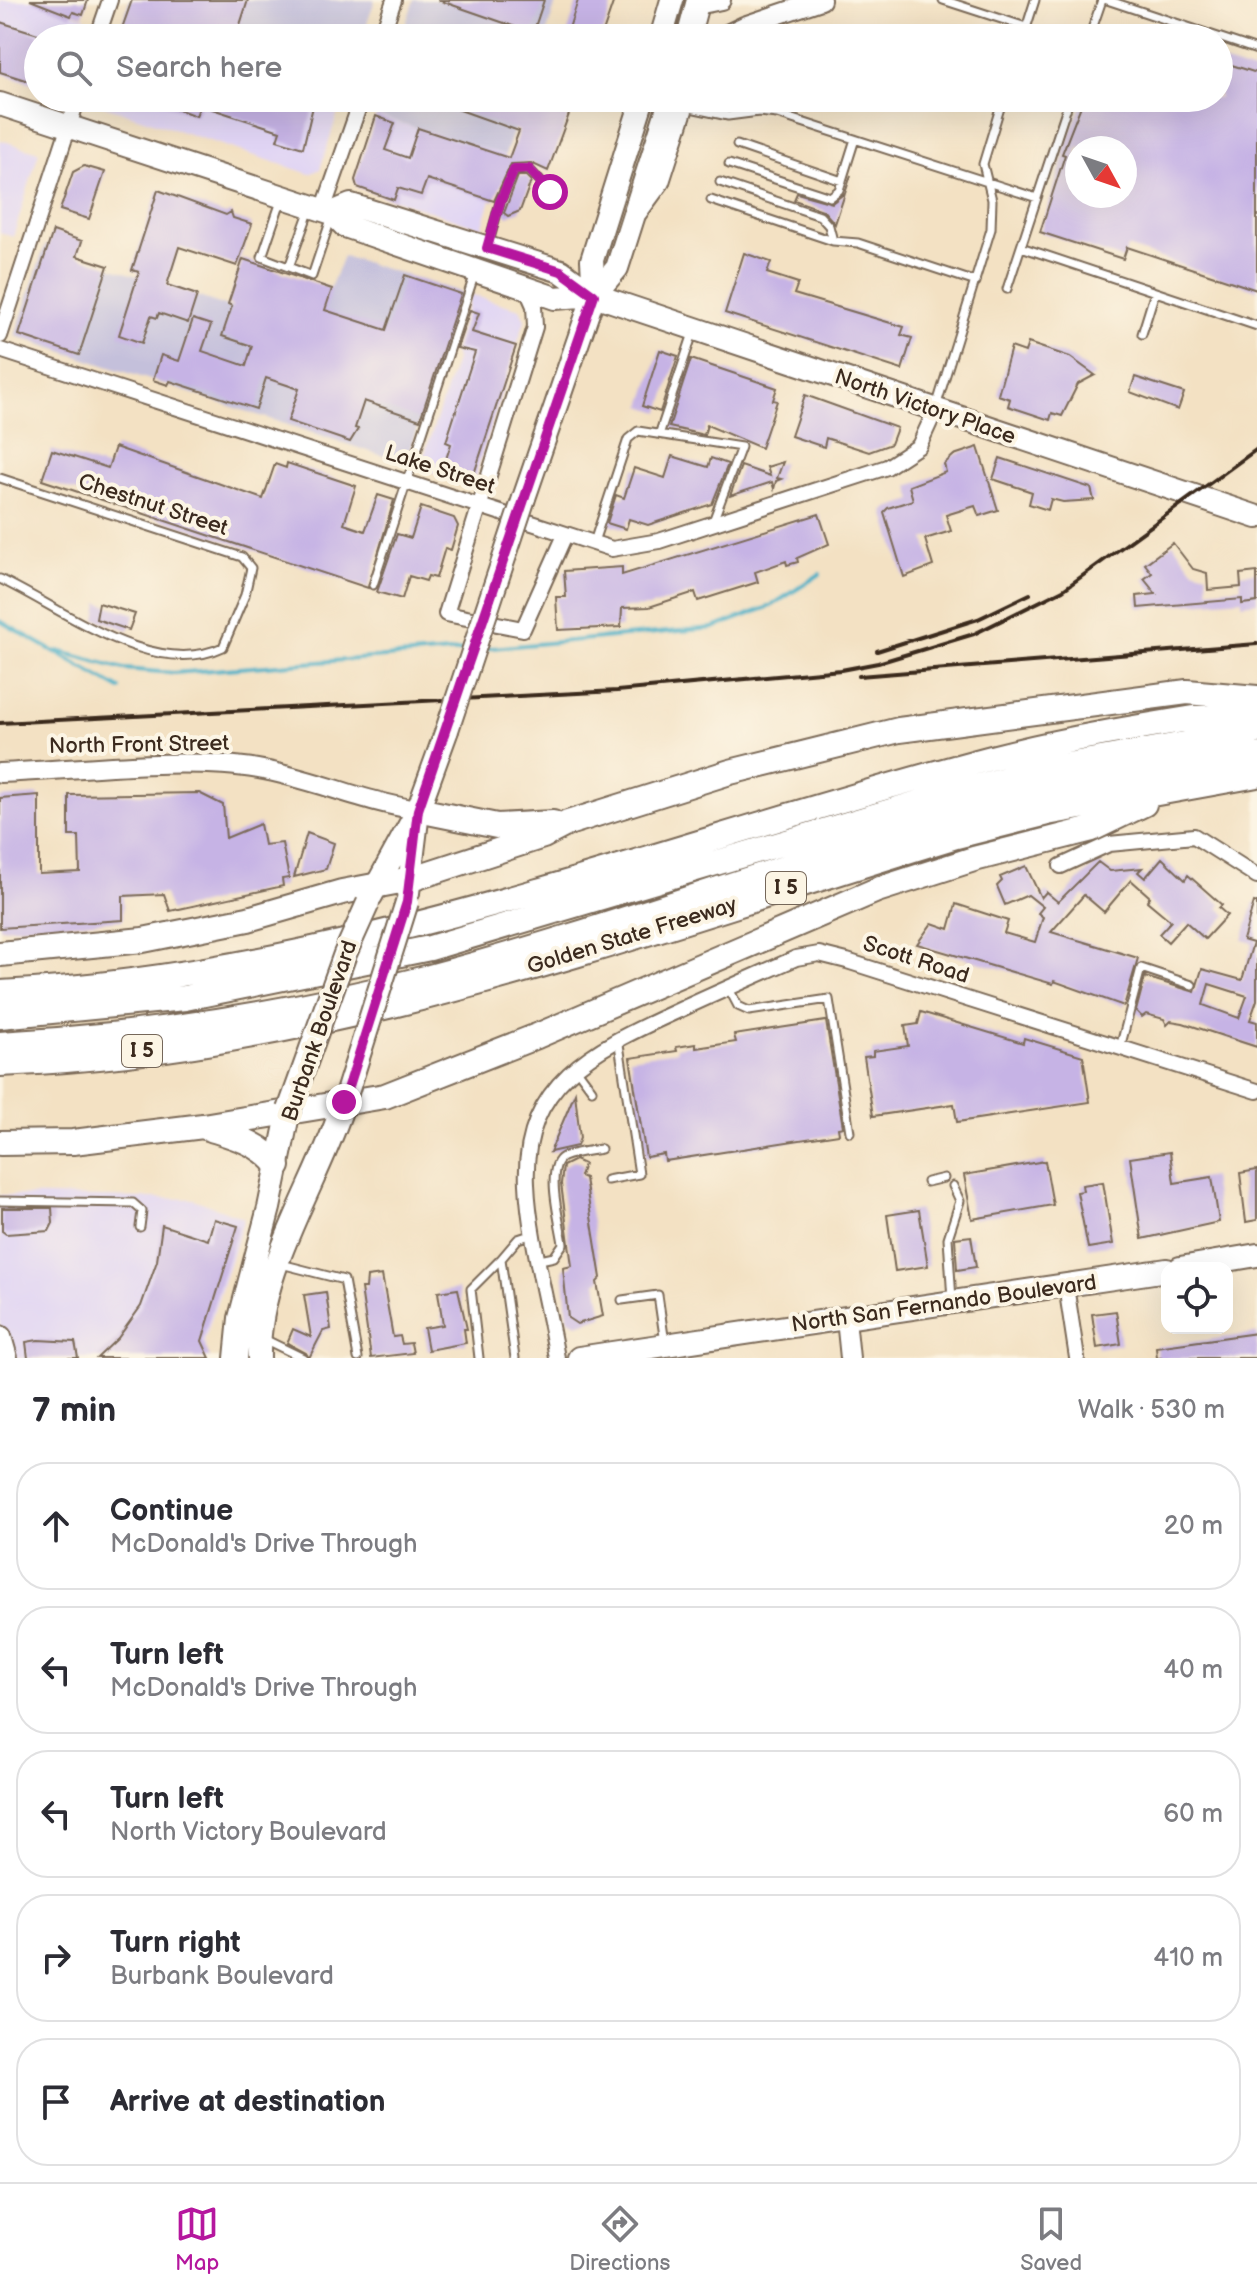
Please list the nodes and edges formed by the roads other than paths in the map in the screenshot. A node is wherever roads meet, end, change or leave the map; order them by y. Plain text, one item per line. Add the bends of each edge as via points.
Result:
1 (110, 0) edge
2 (394, 0) edge
3 (721, 0) edge
4 (821, 0) edge
5 (943, 0) edge
6 (1035, 0) edge
7 (1104, 0) edge
8 (697, 2) edge
9 (670, 5) edge
10 (102, 24) edge
11 (386, 24) edge
12 (692, 24) edge
13 (750, 24) edge
14 (1017, 24) edge
15 (1027, 24) edge
16 (1095, 24) edge
17 (1177, 24) edge
18 (1233, 42) edge
19 (1257, 50) edge
20 (0, 104) edge
21 (24, 112) edge
22 (25, 112) edge
23 (73, 112) edge
24 (357, 112) edge
25 (639, 112) edge
26 (677, 112) edge
27 (715, 112) edge
28 (768, 112) edge
29 (768, 112) edge
30 (998, 112) edge
31 (1065, 112) edge
32 (68, 126) junction
33 (855, 139) junction
34 (737, 145) dead end
35 (729, 164) dead end
36 (842, 181) junction
37 (720, 182) dead end
38 (988, 183) junction
39 (557, 191) dead end
40 (283, 197) junction
41 (1037, 198) junction
42 (711, 200) dead end
43 (322, 210) junction
44 (833, 241) junction
45 (1021, 247) junction
46 (487, 248) junction
47 (289, 267) junction
48 (476, 271) junction
49 (976, 282) junction
50 (526, 288) junction
51 (1007, 289) dead end
52 (1155, 292) junction
53 (594, 295) junction
54 (1257, 326) edge
55 (695, 328) junction
56 (1142, 334) dead end
57 (0, 336) edge
58 (0, 350) edge
59 (935, 411) junction
60 (660, 432) junction
61 (0, 478) edge
62 (407, 483) junction
63 (479, 506) junction
64 (1257, 517) edge
65 (712, 524) junction
66 (565, 535) junction
67 (593, 545) junction
68 (0, 579) edge
69 (373, 585) dead end
70 (1257, 698) edge
71 (1257, 708) edge
72 (1257, 731) edge
73 (1257, 755) edge
74 (0, 773) edge
75 (1257, 775) edge
76 (1179, 788) junction
77 (418, 810) junction
78 (568, 823) junction
79 (1061, 866) dead end
80 (1257, 876) edge
81 (411, 879) junction
82 (378, 883) junction
83 (0, 954) edge
84 (1192, 985) dead end
85 (728, 987) junction
86 (0, 993) edge
87 (0, 1016) edge
88 (618, 1038) junction
89 (0, 1044) edge
90 (1120, 1048) junction
91 (0, 1064) edge
92 (574, 1065) junction
93 (592, 1090) dead end
94 (1257, 1091) edge
95 (344, 1102) junction
96 (289, 1110) junction
97 (203, 1126) junction
98 (850, 1132) dead end
99 (0, 1143) edge
100 (601, 1149) dead end
101 (278, 1166) junction
102 (944, 1178) dead end
103 (607, 1180) dead end
104 (927, 1182) dead end
105 (953, 1186) dead end
106 (0, 1201) edge
107 (140, 1227) dead end
108 (535, 1234) junction
109 (1257, 1255) edge
110 (501, 1259) junction
111 (540, 1260) junction
112 (1216, 1262) edge
113 (279, 1263) junction
114 (1161, 1271) edge
115 (1066, 1286) junction
116 (622, 1300) dead end
117 (952, 1303) junction
118 (846, 1319) junction
119 (0, 1337) edge
120 (666, 1345) junction
121 (260, 1348) edge
122 (6, 1358) edge
123 (236, 1358) edge
124 (303, 1358) edge
125 (358, 1358) edge
126 (479, 1358) edge
127 (515, 1358) edge
128 (557, 1358) edge
129 (579, 1358) edge
130 (850, 1358) edge
131 (1077, 1358) edge

1 - 10 street
2 - 11 street
3 - 8 main road
4 - 13 main road
5 - 14 lane
6 - 15 lane
7 - 16 lane
7 - 17 lane
8 - 9 main road
8 - 12 main road
18 - 19 lane
20 - 21 main road
22 - 32 main road
23 - 32 street
24 - 43 street
25 - 53 main road, Burbank Boulevard via 592,260
26 - 53 main road, Burbank Boulevard via 617,268
27 - 29 lane
28 - 33 lane
30 - 38 lane via 984,155
31 - 41 lane
32 - 40 main road
32 - 57 street
33 - 36 lane
33 - 38 lane
34 - 36 lane
35 - 36 lane via 827,197
37 - 44 lane via 820,216
38 - 41 lane
38 - 49 lane via 993,219
39 - 46 lane via 550,192 529,169 514,170
40 - 43 main road
40 - 47 lane via 262,257
41 - 45 lane
42 - 44 lane
43 - 46 main road via 351,205
43 - 47 lane
43 - 47 lane via 312,276
43 - 48 main road via 345,226
44 - 49 lane via 879,250
45 - 51 lane
45 - 52 lane
46 - 53 main road via 561,271
48 - 50 main road
48 - 62 lane
49 - 59 lane
50 - 53 main road via 555,298
50 - 63 street via 535,327
52 - 54 lane
52 - 56 lane
53 - 55 main road, North Victory Place
53 - 77 main road, Burbank Boulevard, bridge
55 - 59 main road, North Victory Place
55 - 60 lane
58 - 62 street, Lake Street
59 - 64 main road, North Victory Place
59 - 65 street, Lake Street via 919,446 887,467
60 - 65 lane via 741,447
60 - 67 lane via 638,431 628,439
61 - 68 lane, Chestnut Street via 242,557 251,568 223,647 162,655 108,637
62 - 63 street, Lake Street
62 - 69 lane
63 - 66 street, Lake Street
63 - 66 street via 446,614 523,629
65 - 67 street, Lake Street via 625,549
66 - 67 street, Lake Street
70 - 78 highway via 1187,692 936,724 779,758
71 - 86 highway via 1000,756 446,919 309,953 134,981
72 - 87 highway via 1040,770 400,954 185,998
73 - 89 highway via 1032,795 457,969 314,1003 205,1023
74 - 77 main road, North Front Street via 224,765 262,769 368,801
75 - 76 highway, Golden State Freeway / I 5
76 - 91 highway, Golden State Freeway / I 5 via 956,836 397,1006 238,1038
76 - 95 highway via 1092,829 877,890 470,1063 385,1096
77 - 78 highway via 497,826
77 - 81 main road, Burbank Boulevard
77 - 82 main road, Burbank Boulevard
78 - 81 highway
79 - 80 street via 1109,844 1194,836
81 - 82 highway
81 - 95 main road, Burbank Boulevard, bridge
82 - 83 highway via 248,919 143,940
82 - 96 main road, Burbank Boulevard, bridge via 345,954
84 - 90 lane via 1141,968
85 - 88 street, Scott Road
85 - 90 street, Scott Road via 796,958 819,954
85 - 98 lane via 738,1006 749,1011 829,999
88 - 92 street, Scott Road
88 - 103 lane via 639,1174
90 - 94 street, Scott Road
92 - 93 lane
92 - 108 street, Scott Road via 549,1095 531,1133 527,1183
95 - 96 highway
95 - 113 main road, Burbank Boulevard
96 - 97 highway
96 - 101 main road, Burbank Boulevard
97 - 99 highway via 73,1142
97 - 101 highway via 251,1143
100 - 111 lane via 558,1162 553,1177 563,1244 554,1257
101 - 123 main road, Burbank Boulevard via 240,1318
102 - 104 lane
105 - 117 lane via 960,1201 948,1238
106 - 107 lane via 133,1203 142,1211
108 - 110 lane via 518,1239
108 - 111 street, Scott Road
109 - 112 main road
110 - 126 lane via 471,1289
110 - 127 lane
111 - 128 street, Scott Road
113 - 121 main road, Burbank Boulevard
113 - 125 lane via 344,1280
114 - 115 main road, North San Fernando Boulevard
115 - 117 main road, North San Fernando Boulevard
115 - 131 street
116 - 120 lane via 658,1295
117 - 118 main road, North San Fernando Boulevard
118 - 120 main road, North San Fernando Boulevard
118 - 130 main road
119 - 122 main road
120 - 129 main road, North San Fernando Boulevard
121 - 124 lane

